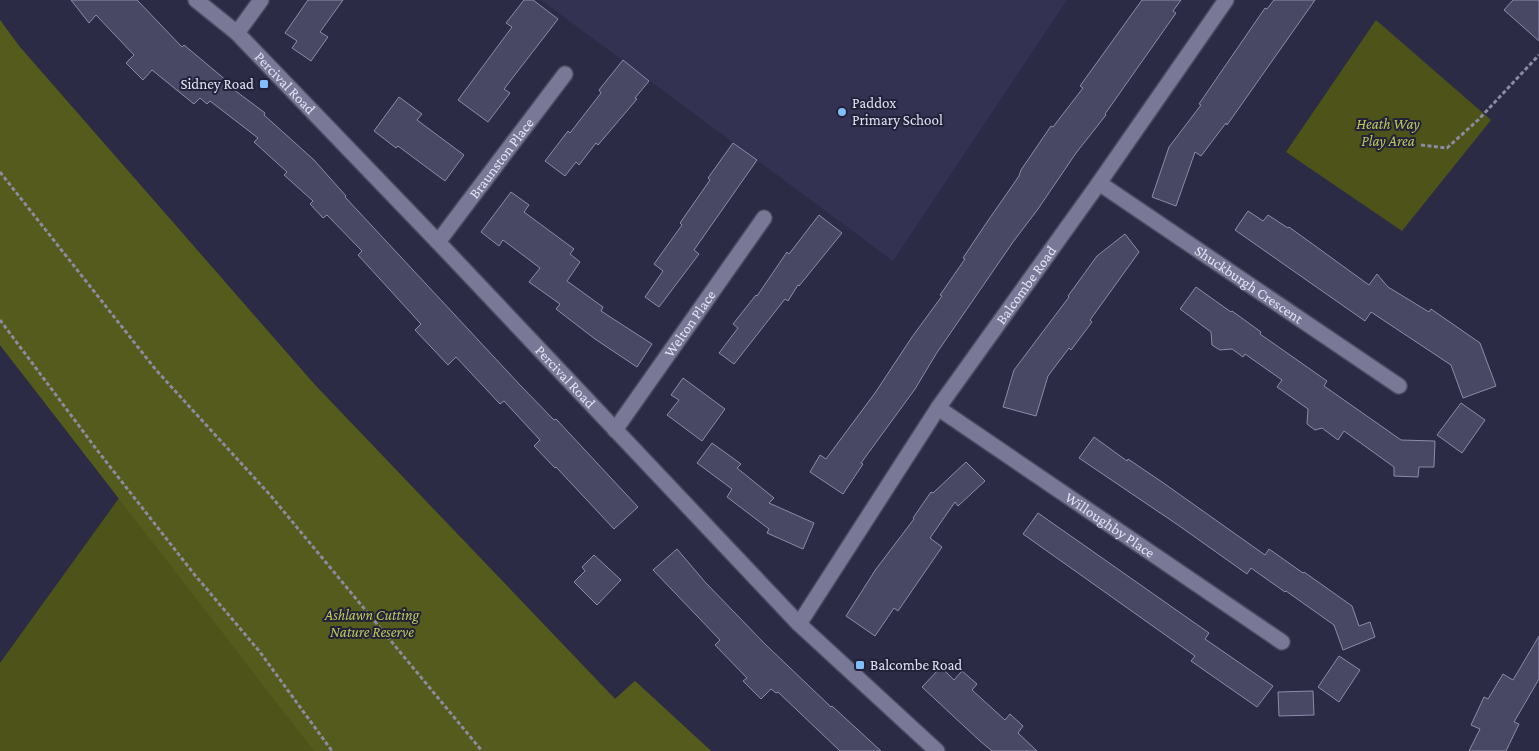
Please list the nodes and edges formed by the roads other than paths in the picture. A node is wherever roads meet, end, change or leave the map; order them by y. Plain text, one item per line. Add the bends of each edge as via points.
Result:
1 (196, 0) edge
2 (261, 0) edge
3 (1226, 0) edge
4 (237, 33) junction
5 (565, 74) dead end
6 (1099, 183) junction
7 (764, 218) dead end
8 (438, 242) junction
9 (1399, 386) dead end
10 (938, 408) junction
11 (615, 430) junction
12 (799, 624) junction
13 (1282, 642) dead end
14 (937, 751) edge

1 - 4 street, Percival Road
2 - 4 street
3 - 6 street, Balcombe Road
4 - 8 street, Percival Road
5 - 8 street, Braunston Place
6 - 9 street, Shuckburgh Crescent
6 - 10 street, Balcombe Road
7 - 11 street, Welton Place
8 - 11 street, Percival Road
10 - 12 street, Balcombe Road
10 - 13 street, Willoughby Place
11 - 12 street, Percival Road
12 - 14 street, Percival Road

